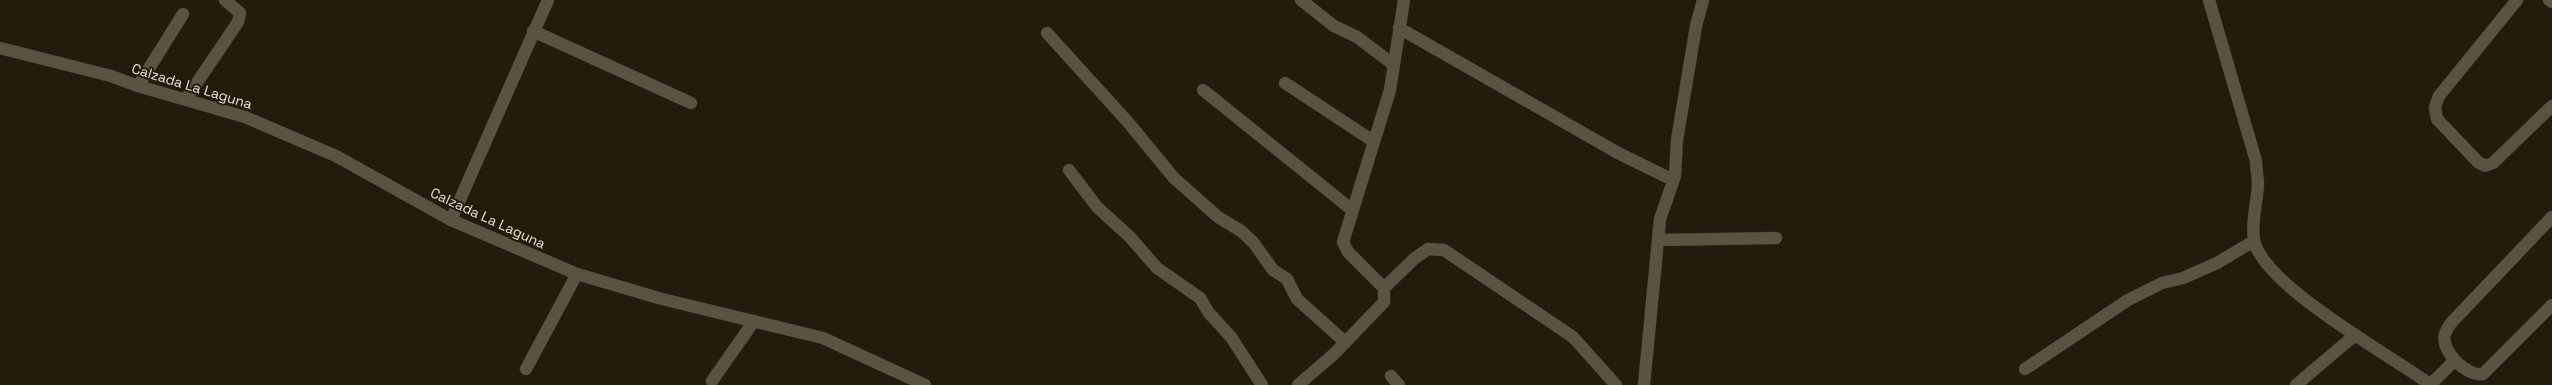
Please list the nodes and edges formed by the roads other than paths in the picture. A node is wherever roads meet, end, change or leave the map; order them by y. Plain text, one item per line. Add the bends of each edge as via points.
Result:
1 (225, 0) edge
2 (548, 0) edge
3 (1301, 0) edge
4 (1404, 0) edge
5 (2209, 0) edge
6 (2517, 0) edge
7 (2549, 0) edge
8 (1701, 1) edge
9 (2552, 2) edge
10 (183, 14) dead end
11 (1399, 28) junction
12 (533, 31) junction
13 (1047, 33) dead end
14 (0, 48) edge
15 (1394, 65) junction
16 (1285, 83) dead end
17 (138, 86) junction
18 (1203, 90) dead end
19 (186, 99) junction
20 (691, 104) dead end
21 (2552, 106) edge
22 (1373, 141) junction
23 (1069, 170) dead end
24 (1673, 180) junction
25 (1351, 209) junction
26 (2552, 217) edge
27 (451, 220) junction
28 (1776, 238) dead end
29 (1660, 240) junction
30 (2254, 241) junction
31 (577, 274) junction
32 (1384, 288) junction
33 (2552, 305) edge
34 (754, 321) junction
35 (2355, 336) junction
36 (1345, 342) junction
37 (2455, 360) junction
38 (526, 368) dead end
39 (2025, 369) dead end
40 (1391, 376) dead end
41 (712, 381) dead end
42 (925, 385) edge
43 (1262, 385) edge
44 (1298, 385) edge
45 (1399, 385) edge
46 (1616, 385) edge
47 (1644, 385) edge
48 (2296, 385) edge
49 (2430, 385) edge

1 - 19 street via 240,13 238,22
2 - 12 street
3 - 15 street via 1334,26 1357,37
4 - 11 street
5 - 30 street via 2256,160 2258,185
6 - 21 street via 2439,96 2435,107 2437,119 2478,162 2485,166 2493,164
7 - 9 street
8 - 24 street via 1677,140
10 - 17 street
11 - 15 street
11 - 24 street via 1618,153
12 - 20 street
12 - 27 street
13 - 36 street via 1127,121 1174,178 1218,217 1253,242 1273,270 1287,280 1296,299
14 - 17 street, Calzada La Laguna via 111,76
15 - 22 street via 1390,90
16 - 22 street
17 - 19 street, Calzada La Laguna
18 - 25 street
19 - 27 street, Calzada La Laguna via 245,117 336,156
22 - 25 street
23 - 43 street via 1097,208 1130,237 1157,268 1200,298 1209,313 1231,337
24 - 29 street via 1660,219
25 - 32 street via 1343,242 1348,252
26 - 37 street via 2451,323 2444,334 2446,345
27 - 31 street, Calzada La Laguna
28 - 29 street
29 - 47 street
30 - 35 street via 2263,260 2295,291
30 - 39 street via 2210,266 2183,278 2162,283 2128,300
31 - 34 street, Calzada La Laguna
31 - 38 street
32 - 36 street via 1384,302
32 - 46 street via 1428,249 1444,250 1573,337
33 - 37 street via 2483,374 2471,373
34 - 41 street
34 - 42 street, Calzada La Laguna via 823,338
35 - 48 street
35 - 49 street
36 - 44 street
37 - 49 street
40 - 45 street

